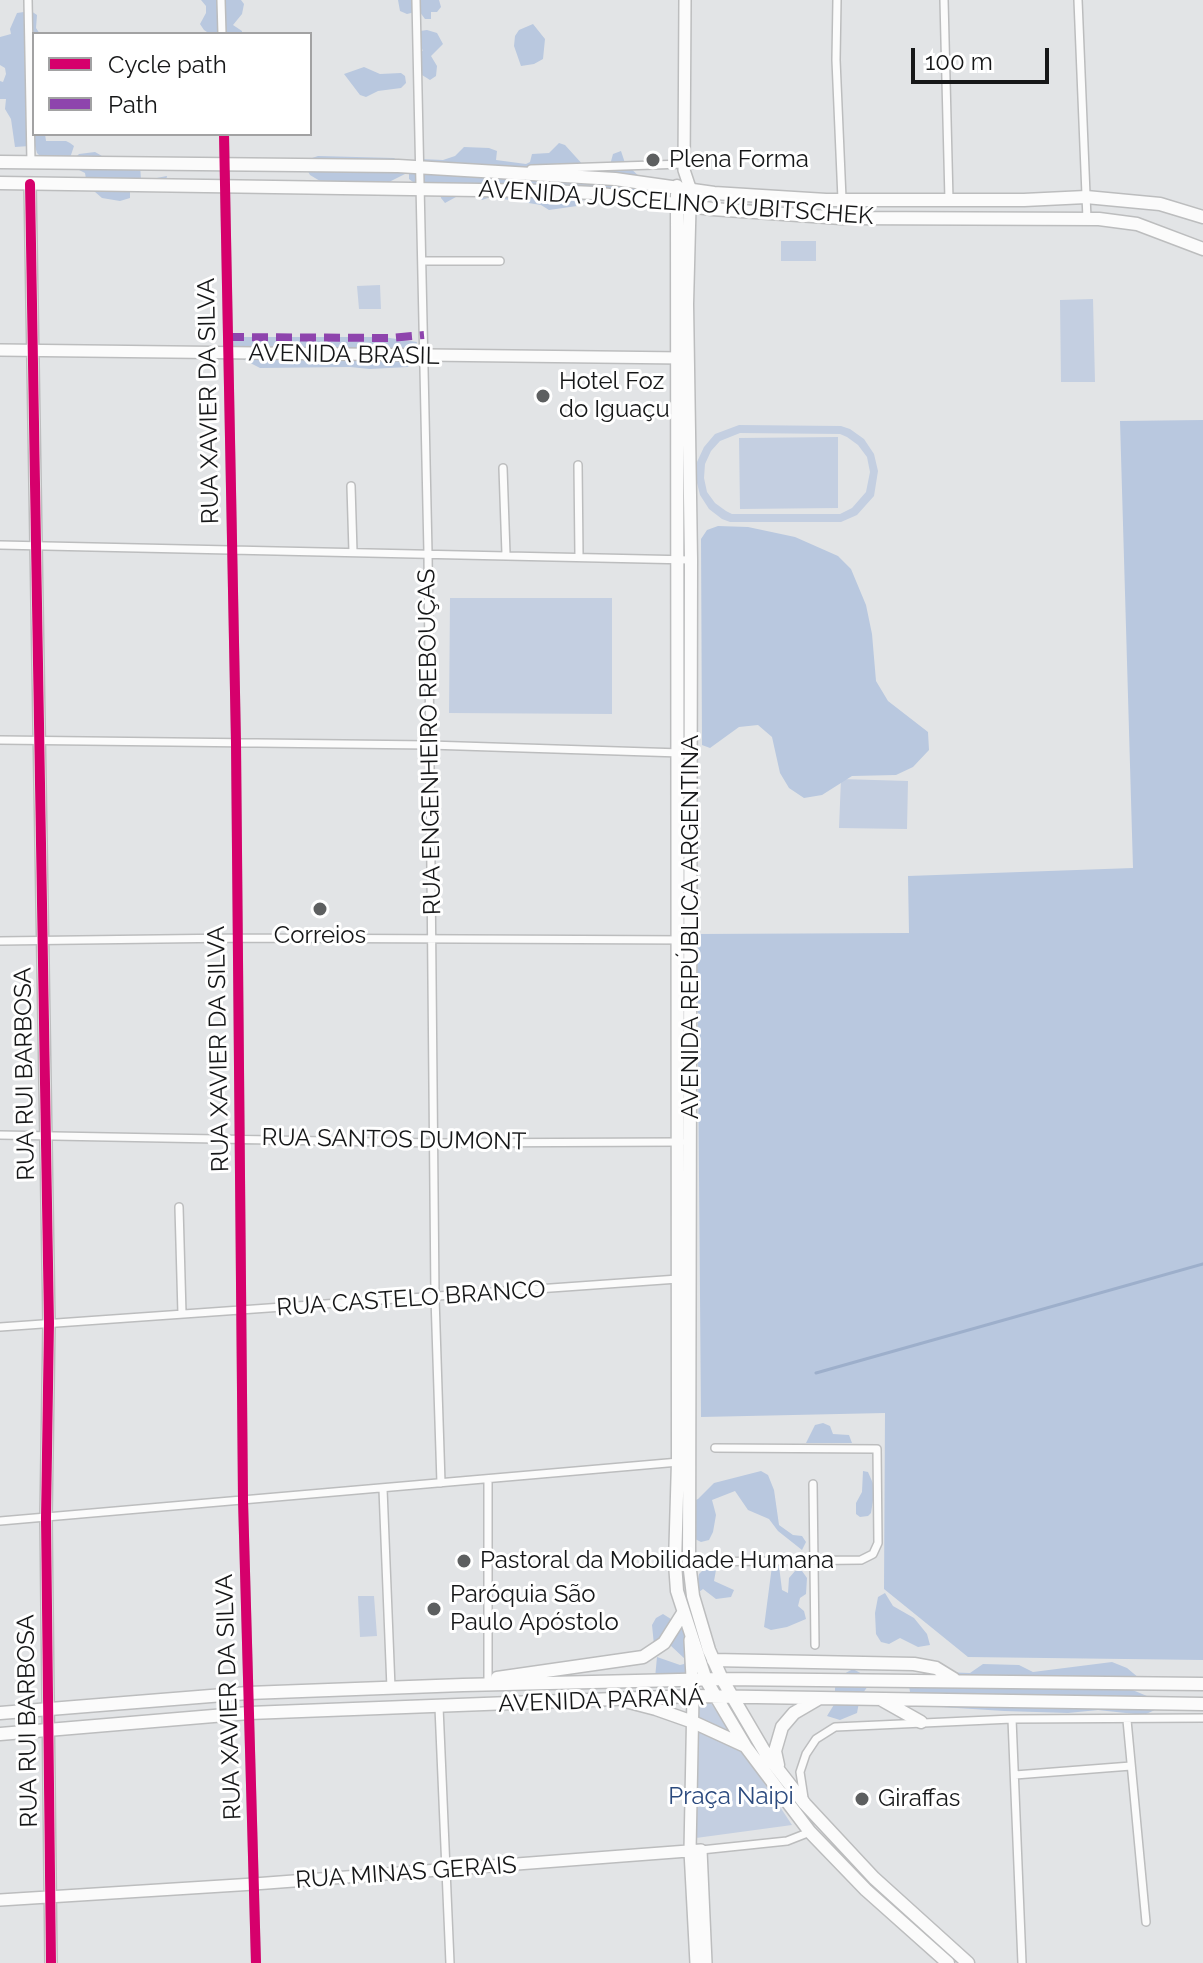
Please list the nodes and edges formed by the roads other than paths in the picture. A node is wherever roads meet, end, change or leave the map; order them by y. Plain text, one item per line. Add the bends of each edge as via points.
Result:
1 (28, 0) edge
2 (221, 0) edge
3 (416, 0) edge
4 (685, 0) edge
5 (837, 0) edge
6 (944, 0) edge
7 (1078, 0) edge
8 (222, 32) edge
9 (224, 136) edge
10 (0, 162) edge
11 (31, 162) junction
12 (225, 163) junction
13 (684, 167) junction
14 (421, 168) junction
15 (491, 171) junction
16 (0, 183) edge
17 (30, 184) junction
18 (225, 186) junction
19 (684, 187) junction
20 (421, 188) junction
21 (1086, 197) junction
22 (842, 199) junction
23 (949, 200) junction
24 (682, 206) junction
25 (1203, 217) edge
26 (1087, 219) junction
27 (1203, 249) edge
28 (422, 261) junction
29 (500, 261) dead end
30 (0, 350) edge
31 (35, 351) junction
32 (228, 353) junction
33 (424, 357) junction
34 (682, 358) junction
35 (578, 465) dead end
36 (503, 468) dead end
37 (351, 486) dead end
38 (0, 545) edge
39 (37, 545) junction
40 (232, 550) junction
41 (353, 552) junction
42 (428, 553) junction
43 (506, 554) junction
44 (579, 556) junction
45 (684, 559) junction
46 (0, 740) edge
47 (40, 741) junction
48 (236, 743) junction
49 (429, 745) junction
50 (684, 753) junction
51 (238, 938) junction
52 (433, 940) junction
53 (684, 940) junction
54 (0, 941) edge
55 (43, 942) junction
56 (0, 1135) edge
57 (46, 1136) junction
58 (240, 1138) junction
59 (684, 1142) junction
60 (434, 1143) junction
61 (179, 1207) dead end
62 (678, 1279) junction
63 (435, 1297) junction
64 (241, 1311) junction
65 (182, 1314) junction
66 (49, 1323) junction
67 (0, 1327) edge
68 (715, 1448) dead end
69 (684, 1462) junction
70 (488, 1479) junction
71 (441, 1483) junction
72 (813, 1484) dead end
73 (383, 1489) junction
74 (243, 1500) junction
75 (46, 1518) junction
76 (0, 1521) edge
77 (814, 1561) junction
78 (689, 1562) junction
79 (683, 1613) junction
80 (815, 1645) dead end
81 (713, 1660) junction
82 (488, 1679) junction
83 (722, 1679) junction
84 (699, 1680) junction
85 (957, 1681) junction
86 (1203, 1684) edge
87 (463, 1685) junction
88 (391, 1688) junction
89 (248, 1693) junction
90 (693, 1696) junction
91 (714, 1696) junction
92 (730, 1696) junction
93 (822, 1697) junction
94 (879, 1698) junction
95 (612, 1699) junction
96 (1203, 1704) edge
97 (439, 1707) junction
98 (47, 1708) junction
99 (0, 1713) edge
100 (249, 1713) junction
101 (1203, 1718) edge
102 (1012, 1719) junction
103 (1127, 1720) junction
104 (693, 1722) junction
105 (921, 1722) junction
106 (46, 1731) junction
107 (0, 1734) edge
108 (746, 1747) junction
109 (1131, 1766) junction
110 (780, 1772) junction
111 (1015, 1775) junction
112 (805, 1804) junction
113 (810, 1832) junction
114 (696, 1851) junction
115 (447, 1870) junction
116 (254, 1884) junction
117 (50, 1897) junction
118 (0, 1900) edge
119 (1146, 1922) dead end
120 (51, 1963) edge
121 (256, 1963) edge
122 (450, 1963) edge
123 (696, 1963) edge
124 (706, 1963) edge
125 (948, 1963) edge
126 (968, 1963) edge
127 (1022, 1963) edge

1 - 11 street
2 - 8 street
3 - 14 street, RUA ENGENHEIRO REBOUÇAS
4 - 13 street, AVENIDA REPÚBLICA ARGENTINA
5 - 22 street
6 - 23 street
7 - 21 street
9 - 12 street, RUA XAVIER DA SILVA
10 - 11 main road, AVENIDA JUSCELINO KUBITSCHEK
11 - 12 main road, AVENIDA JUSCELINO KUBITSCHEK
12 - 14 main road, AVENIDA JUSCELINO KUBITSCHEK
12 - 18 street, RUA XAVIER DA SILVA
13 - 15 street, AVENIDA JUSCELINO KUBITSCHEK
13 - 19 street, AVENIDA REPÚBLICA ARGENTINA
14 - 15 main road, AVENIDA JUSCELINO KUBITSCHEK
14 - 20 street, RUA ENGENHEIRO REBOUÇAS
15 - 19 main road, AVENIDA JUSCELINO KUBITSCHEK
16 - 17 main road, AVENIDA JUSCELINO KUBITSCHEK
17 - 18 main road, AVENIDA JUSCELINO KUBITSCHEK
17 - 31 street, RUA RUI BARBOSA
18 - 20 main road, AVENIDA JUSCELINO KUBITSCHEK
18 - 32 street, RUA XAVIER DA SILVA
19 - 22 main road, AVENIDA JUSCELINO KUBITSCHEK
19 - 24 main road, AVENIDA REPÚBLICA ARGENTINA
20 - 24 main road, AVENIDA JUSCELINO KUBITSCHEK via 594,193
20 - 28 street, RUA ENGENHEIRO REBOUÇAS
21 - 23 main road, AVENIDA JUSCELINO KUBITSCHEK
21 - 25 main road, AVENIDA JUSCELINO KUBITSCHEK via 1160,204
21 - 26 street
22 - 23 main road, AVENIDA JUSCELINO KUBITSCHEK
24 - 26 main road, AVENIDA JUSCELINO KUBITSCHEK via 841,218
24 - 34 main road, AVENIDA REPÚBLICA ARGENTINA
26 - 27 main road, AVENIDA JUSCELINO KUBITSCHEK via 1137,224
28 - 29 street
28 - 33 street, RUA ENGENHEIRO REBOUÇAS
30 - 31 street, AVENIDA BRASIL
31 - 32 street, AVENIDA BRASIL
31 - 39 street, RUA RUI BARBOSA
32 - 33 street, AVENIDA BRASIL
32 - 40 street, RUA XAVIER DA SILVA
33 - 34 street, AVENIDA BRASIL
33 - 42 street, RUA ENGENHEIRO REBOUÇAS
34 - 45 main road, AVENIDA REPÚBLICA ARGENTINA
35 - 44 street
36 - 43 street
37 - 41 street
38 - 39 street
39 - 40 street
39 - 47 street, RUA RUI BARBOSA
40 - 41 street
40 - 48 street, RUA XAVIER DA SILVA
41 - 42 street
42 - 43 street
42 - 49 street, RUA ENGENHEIRO REBOUÇAS
43 - 44 street
44 - 45 street
45 - 50 main road, AVENIDA REPÚBLICA ARGENTINA
46 - 47 street
47 - 48 street
47 - 55 street, RUA RUI BARBOSA
48 - 49 street
48 - 51 street, RUA XAVIER DA SILVA
49 - 50 street
49 - 52 street, RUA ENGENHEIRO REBOUÇAS
50 - 53 main road, AVENIDA REPÚBLICA ARGENTINA
51 - 52 street
51 - 55 street
51 - 58 street, RUA XAVIER DA SILVA
52 - 53 street
52 - 60 street, RUA ENGENHEIRO REBOUÇAS
53 - 59 main road, AVENIDA REPÚBLICA ARGENTINA
54 - 55 street
55 - 57 street, RUA RUI BARBOSA
56 - 57 street, RUA SANTOS DUMONT
57 - 58 street, RUA SANTOS DUMONT
57 - 66 street, RUA RUI BARBOSA
58 - 60 street, RUA SANTOS DUMONT
58 - 64 street, RUA XAVIER DA SILVA
59 - 60 street, RUA SANTOS DUMONT
59 - 62 main road, AVENIDA REPÚBLICA ARGENTINA
59 - 69 main road, AVENIDA REPÚBLICA ARGENTINA
60 - 63 street, RUA ENGENHEIRO REBOUÇAS
61 - 65 street
62 - 63 street, RUA CASTELO BRANCO
62 - 69 main road, AVENIDA REPÚBLICA ARGENTINA
63 - 64 street, RUA CASTELO BRANCO
63 - 71 street, RUA ENGENHEIRO REBOUÇAS
64 - 65 street, RUA CASTELO BRANCO
64 - 74 street, RUA XAVIER DA SILVA
65 - 66 street, RUA CASTELO BRANCO
66 - 67 street, RUA CASTELO BRANCO
66 - 75 street, RUA RUI BARBOSA
68 - 77 street via 877,1449 878,1543 873,1554 861,1560
69 - 70 street
69 - 78 main road, AVENIDA REPÚBLICA ARGENTINA
69 - 79 main road, AVENIDA REPÚBLICA ARGENTINA via 675,1563
70 - 71 street
70 - 82 street
71 - 73 street
72 - 77 street
73 - 74 street
73 - 88 street
74 - 75 street
74 - 89 street, RUA XAVIER DA SILVA
75 - 76 street
75 - 98 street, RUA RUI BARBOSA
77 - 78 street
77 - 80 street
78 - 81 main road, AVENIDA REPÚBLICA ARGENTINA via 693,1596
79 - 82 main road via 664,1643 643,1657
79 - 84 main road, AVENIDA REPÚBLICA ARGENTINA
81 - 83 main road, AVENIDA REPÚBLICA ARGENTINA
81 - 85 main road via 914,1664 936,1668
82 - 87 main road
83 - 84 main road, AVENIDA PARANÁ
83 - 85 main road, AVENIDA PARANÁ
83 - 92 main road, AVENIDA REPÚBLICA ARGENTINA
84 - 87 main road, AVENIDA PARANÁ
84 - 90 street, AVENIDA REPÚBLICA ARGENTINA
84 - 91 main road
85 - 86 main road, AVENIDA PARANÁ
87 - 88 main road, AVENIDA PARANÁ
88 - 89 main road, AVENIDA PARANÁ
89 - 98 main road, AVENIDA PARANÁ
89 - 100 street, RUA XAVIER DA SILVA
90 - 91 main road, AVENIDA PARANÁ
90 - 95 main road, AVENIDA PARANÁ
90 - 104 street, AVENIDA REPÚBLICA ARGENTINA
91 - 92 main road, AVENIDA PARANÁ
91 - 108 main road
92 - 93 main road, AVENIDA PARANÁ
92 - 110 main road, AVENIDA REPÚBLICA ARGENTINA
93 - 94 main road, AVENIDA PARANÁ
93 - 110 main road via 782,1727 775,1751
94 - 96 main road, AVENIDA PARANÁ
94 - 105 main road
95 - 97 main road, AVENIDA PARANÁ
95 - 104 main road
97 - 100 main road, AVENIDA PARANÁ
97 - 115 street
98 - 99 main road, AVENIDA PARANÁ
98 - 106 street, RUA RUI BARBOSA
100 - 106 main road, AVENIDA PARANÁ
100 - 116 street, RUA XAVIER DA SILVA
101 - 103 street
102 - 103 street
102 - 105 street
102 - 111 street
103 - 109 street
104 - 108 main road
104 - 114 street, AVENIDA REPÚBLICA ARGENTINA
105 - 112 street via 835,1727 816,1739 800,1772
106 - 107 main road, AVENIDA PARANÁ
106 - 117 street, RUA RUI BARBOSA
108 - 113 main road
109 - 111 street
109 - 119 street
110 - 112 main road, AVENIDA REPÚBLICA ARGENTINA
111 - 127 street
112 - 126 main road, AVENIDA REPÚBLICA ARGENTINA via 874,1878
113 - 114 street, RUA MINAS GERAIS via 787,1841
113 - 125 main road
114 - 115 street, RUA MINAS GERAIS
114 - 123 street, AVENIDA REPÚBLICA ARGENTINA
114 - 124 street, AVENIDA REPÚBLICA ARGENTINA
115 - 116 street, RUA MINAS GERAIS
115 - 122 street
116 - 117 street, RUA MINAS GERAIS
116 - 121 street, RUA XAVIER DA SILVA
117 - 118 street, RUA MINAS GERAIS
117 - 120 street, RUA RUI BARBOSA

